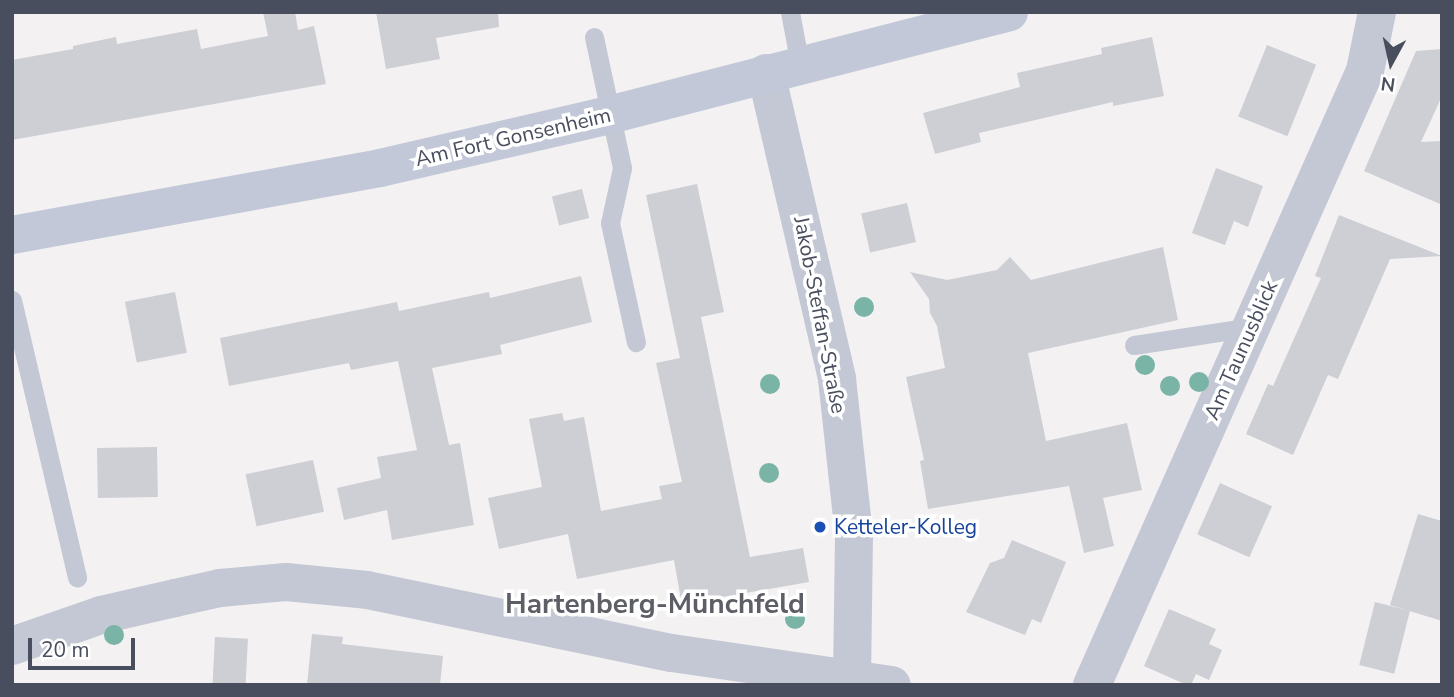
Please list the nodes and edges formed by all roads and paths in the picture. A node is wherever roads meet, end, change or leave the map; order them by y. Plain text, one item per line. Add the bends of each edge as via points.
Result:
1 (790, 12) edge
2 (1009, 12) edge
3 (1377, 12) edge
4 (594, 37) dead end
5 (783, 69) junction
6 (609, 115) junction
7 (12, 236) edge
8 (12, 300) edge
9 (1251, 327) junction
10 (636, 342) dead end
11 (1135, 345) dead end
12 (77, 577) dead end
13 (12, 646) edge
14 (852, 682) edge
15 (892, 685) edge
16 (1092, 685) edge

1 - 5 lane
2 - 5 street, Am Fort Gonsenheim
3 - 9 street, Am Taunusblick via 1365,71
4 - 6 lane
5 - 6 street, Am Fort Gonsenheim
5 - 14 street, Jakob-Steffan-Straße via 837,379 854,535
6 - 7 street, Am Fort Gonsenheim via 367,170
6 - 10 lane via 622,168 610,223
8 - 12 lane
9 - 11 lane
9 - 16 street, Am Taunusblick
13 - 14 street via 101,615 220,588 286,582 367,590 672,653
14 - 15 street

